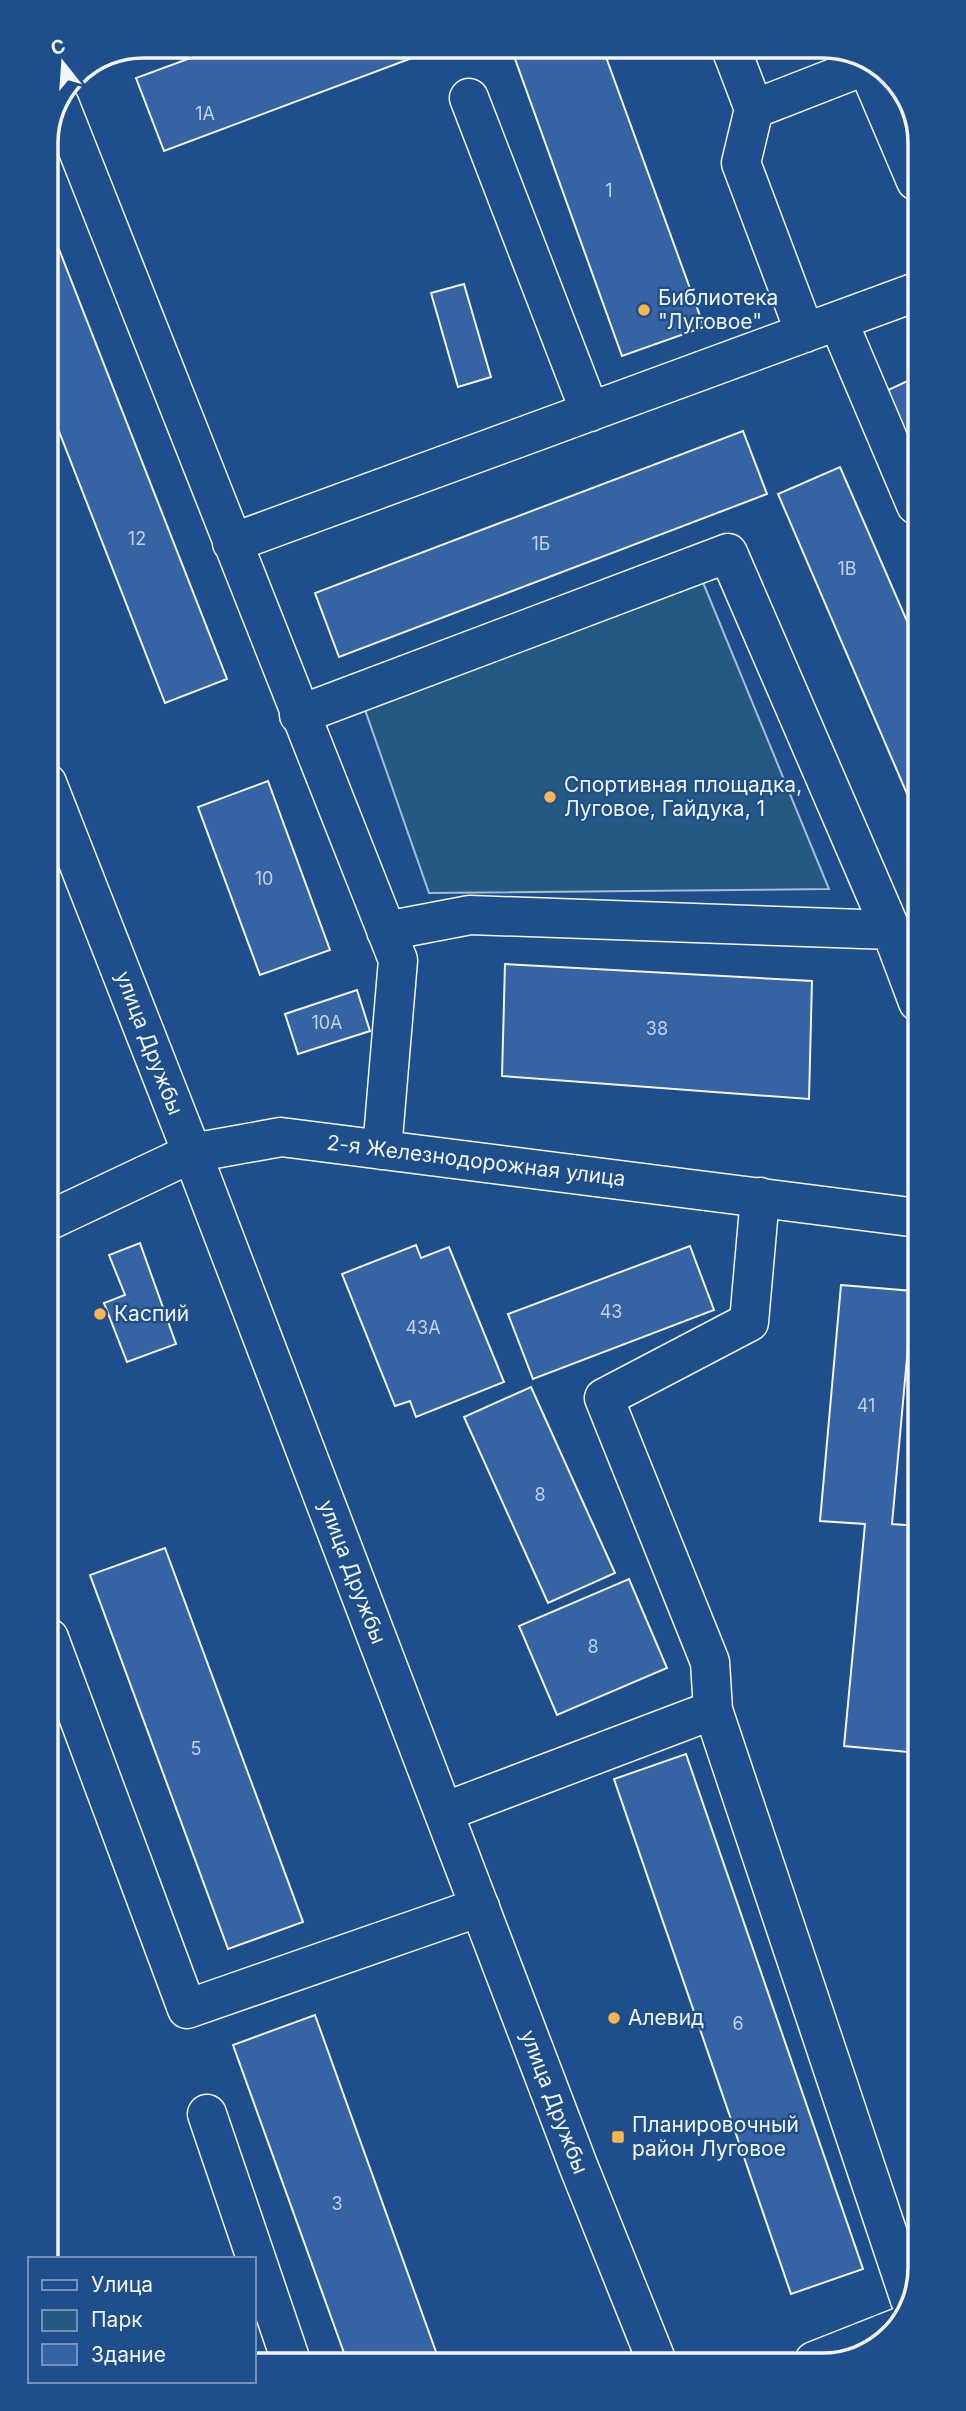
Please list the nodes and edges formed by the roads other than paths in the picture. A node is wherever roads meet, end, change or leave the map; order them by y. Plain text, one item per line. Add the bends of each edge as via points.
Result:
1 (735, 58) edge
2 (858, 65) edge
3 (869, 71) edge
4 (469, 98) dead end
5 (754, 109) junction
6 (64, 114) edge
7 (908, 162) edge
8 (908, 295) edge
9 (822, 327) junction
10 (590, 412) junction
11 (908, 490) edge
12 (232, 543) junction
13 (299, 715) junction
14 (58, 811) edge
15 (891, 929) junction
16 (386, 931) junction
17 (908, 975) edge
18 (382, 1150) junction
19 (192, 1153) junction
20 (760, 1197) junction
21 (58, 1216) edge
22 (908, 1217) edge
23 (58, 1662) edge
24 (713, 1710) junction
25 (444, 1812) junction
26 (480, 1907) junction
27 (207, 2114) dead end
28 (256, 2257) edge
29 (256, 2258) edge
30 (906, 2287) edge
31 (872, 2338) edge
32 (288, 2353) edge
33 (649, 2353) edge
34 (835, 2353) edge

1 - 5 main road
2 - 5 main road
3 - 7 main road
4 - 10 main road
5 - 9 main road via 741,163
6 - 12 main road
8 - 9 main road
9 - 10 main road
9 - 11 main road
10 - 12 main road
12 - 13 main road
13 - 15 main road via 728,553
13 - 16 main road
14 - 19 main road, улица Дружбы
15 - 16 main road via 470,915
15 - 17 main road
16 - 18 main road via 398,960
18 - 19 main road, 2-я Железнодорожная улица via 281,1137
18 - 20 main road, 2-я Железнодорожная улица
19 - 21 main road, 2-я Железнодорожная улица
19 - 25 main road, улица Дружбы
20 - 22 main road, 2-я Железнодорожная улица
20 - 24 main road via 749,1322 604,1398 710,1662
23 - 26 main road via 187,2008
24 - 25 main road
24 - 30 main road
25 - 26 main road, улица Дружбы
26 - 33 main road, улица Дружбы
27 - 28 main road
29 - 32 main road
31 - 34 main road

